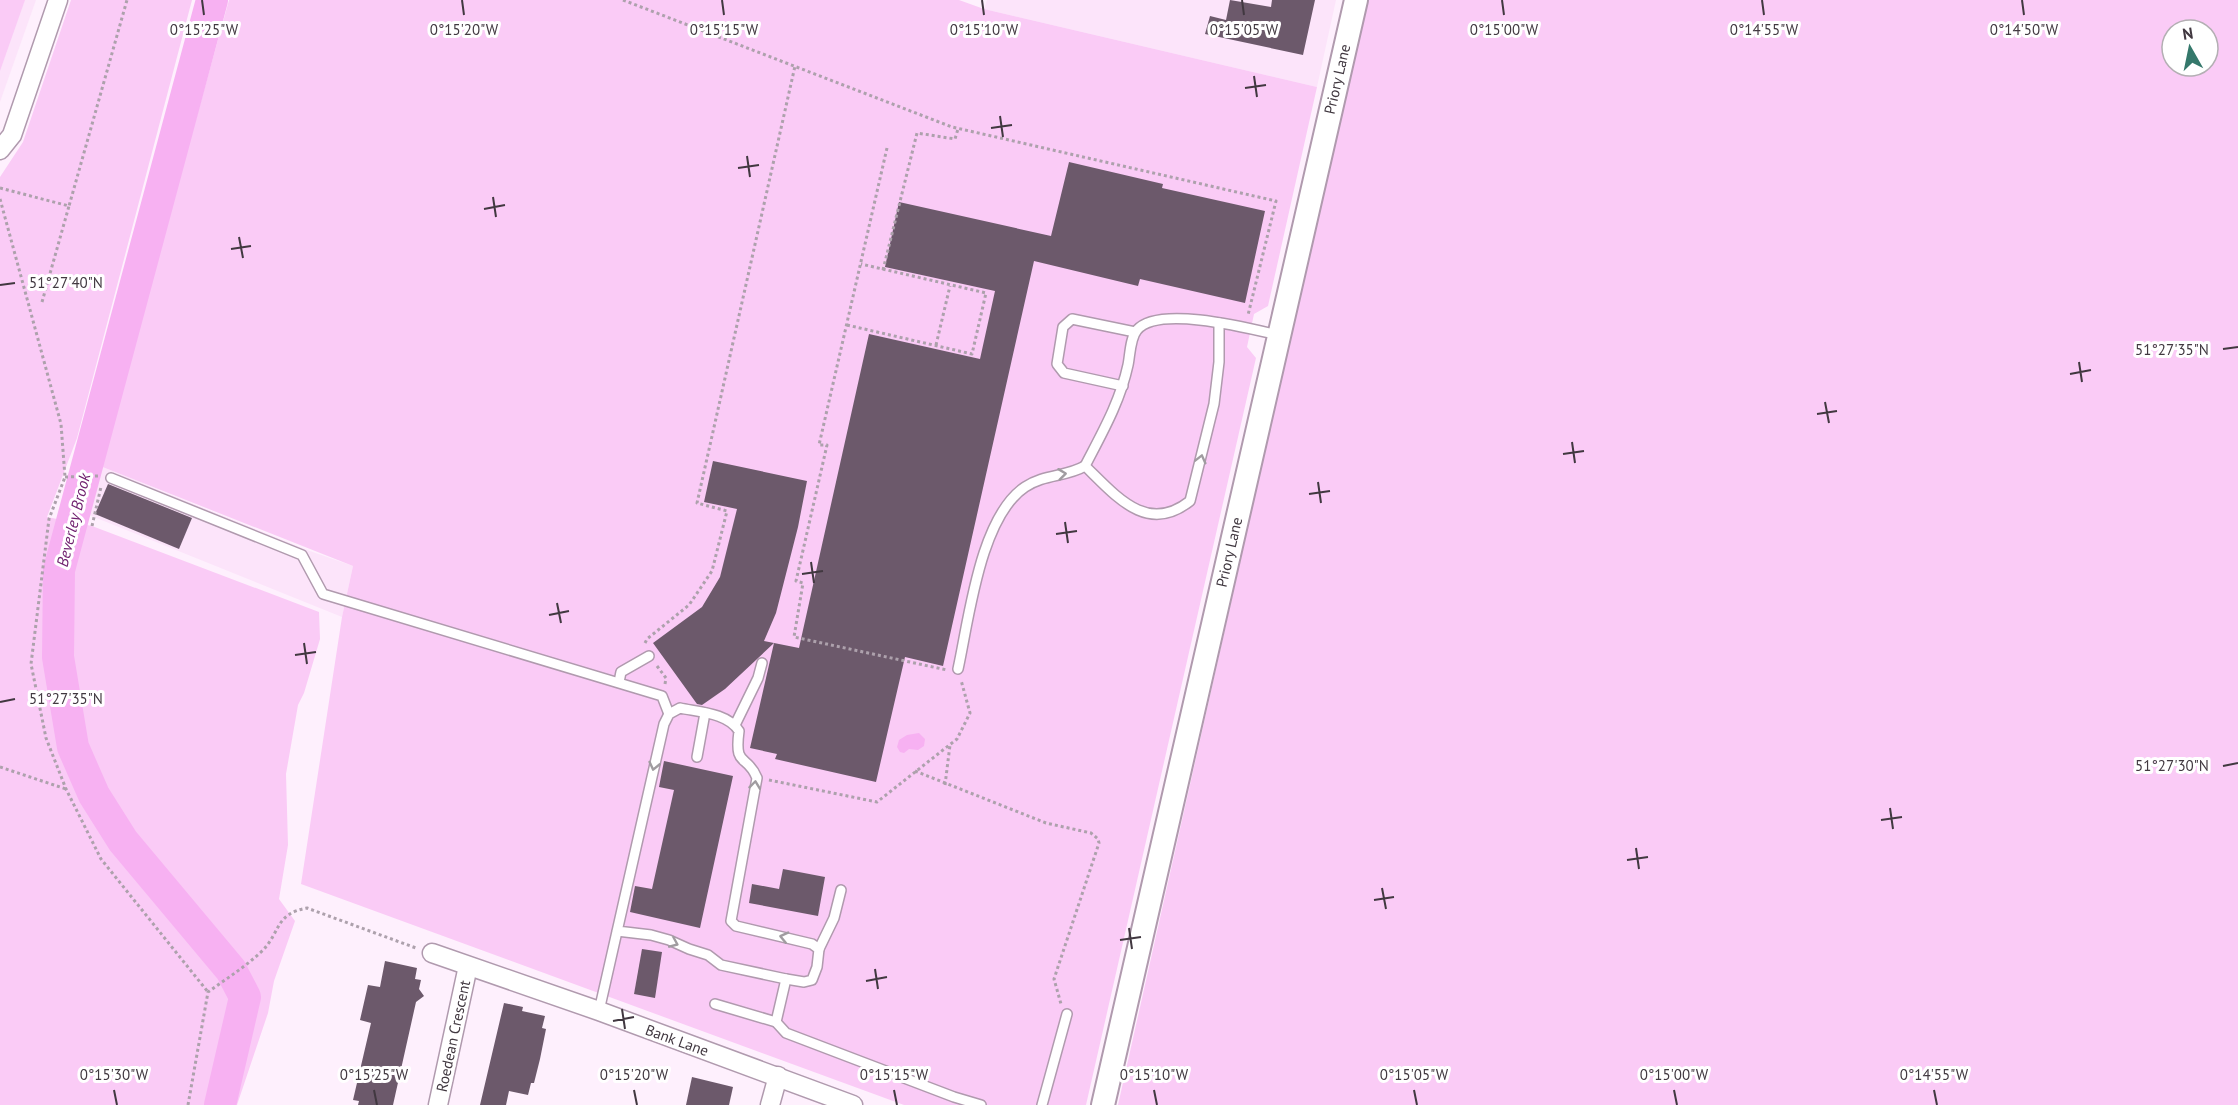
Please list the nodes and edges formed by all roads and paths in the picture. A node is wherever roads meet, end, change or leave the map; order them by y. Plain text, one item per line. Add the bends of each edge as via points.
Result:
1 (58, 0) edge
2 (128, 0) edge
3 (623, 0) edge
4 (1356, 0) edge
5 (795, 66) junction
6 (958, 128) junction
7 (887, 148) dead end
8 (0, 150) edge
9 (0, 188) edge
10 (0, 199) edge
11 (69, 206) junction
12 (861, 264) junction
13 (883, 270) junction
14 (950, 286) junction
15 (42, 302) dead end
16 (1219, 323) junction
17 (847, 325) junction
18 (1244, 328) junction
19 (1135, 332) junction
20 (1278, 335) junction
21 (936, 346) junction
22 (1123, 386) junction
23 (1085, 466) junction
24 (98, 475) dead end
25 (65, 477) junction
26 (111, 478) dead end
27 (101, 486) dead end
28 (92, 526) dead end
29 (649, 656) junction
30 (762, 663) dead end
31 (958, 669) junction
32 (619, 682) junction
33 (662, 696) junction
34 (705, 713) junction
35 (669, 714) junction
36 (735, 725) junction
37 (950, 744) junction
38 (697, 757) dead end
39 (0, 767) edge
40 (915, 771) junction
41 (757, 778) junction
42 (945, 785) junction
43 (66, 789) junction
44 (841, 890) dead end
45 (617, 931) junction
46 (819, 949) junction
47 (432, 953) joint
48 (468, 966) junction
49 (786, 979) junction
50 (208, 992) junction
51 (715, 1004) dead end
52 (599, 1011) junction
53 (1068, 1014) joint
54 (776, 1022) junction
55 (778, 1076) junction
56 (188, 1105) edge
57 (438, 1105) edge
58 (770, 1105) edge
59 (852, 1105) edge
60 (981, 1105) edge
61 (1042, 1105) edge
62 (1103, 1105) edge

1 - 8 street via 12,135
2 - 11 path
3 - 5 path
4 - 20 street, Priory Lane
5 - 6 path
5 - 29 path via 697,503 727,511 712,571 689,605 647,639 644,646
6 - 13 path via 955,139 916,133
6 - 18 path via 1276,201
7 - 12 path
9 - 11 path
10 - 25 path via 61,424
11 - 15 path
12 - 13 path
12 - 17 path
13 - 14 path
14 - 21 path
14 - 21 path via 986,294 975,344 972,354
16 - 18 lane
16 - 19 lane via 1164,318 1146,322
23 -> 16 lane via 1135,510 1155,516 1178,510 1190,501 1214,404
17 - 21 path
17 - 31 path via 819,445 827,445 796,582 803,583 794,637 945,671
18 - 20 lane
19 - 22 lane
19 - 22 lane via 1072,319 1063,327 1057,364 1064,373
20 - 62 street, Priory Lane
22 - 23 lane
31 -> 23 lane via 982,556 994,525 1022,489 1047,476 1074,473
24 - 25 path
25 - 43 path via 49,519 31,664 46,738
26 - 32 lane via 302,555 323,594
27 - 28 path
29 - 32 lane via 621,672
29 - 33 path via 666,678
30 - 36 lane
31 - 37 path via 970,713 957,739
32 - 33 lane
33 - 35 lane
34 - 35 lane via 680,708
34 - 36 lane
34 - 38 lane
35 -> 45 lane
36 - 41 lane via 739,731 739,757
37 - 40 path
37 - 42 path
39 - 43 path
40 - 41 path via 877,802
40 - 42 path
46 -> 41 lane via 813,944 736,926 731,921
42 - 53 path via 1098,839 1054,979 1060,1003
43 - 50 path via 101,859
44 - 46 lane via 834,918
45 -> 49 lane via 669,940 708,955 721,965
45 - 52 lane
46 - 49 lane via 812,980
47 - 48 street, Bank Lane
47 - 50 path via 307,908 293,910 282,919 266,946
48 - 52 street, Bank Lane
48 - 57 street, Roedean Crescent
49 - 54 lane
50 - 56 path
51 - 54 lane
52 - 55 street, Bank Lane
53 - 61 lane
54 - 60 lane via 786,1033
55 - 58 street
55 - 59 street, Bank Lane

